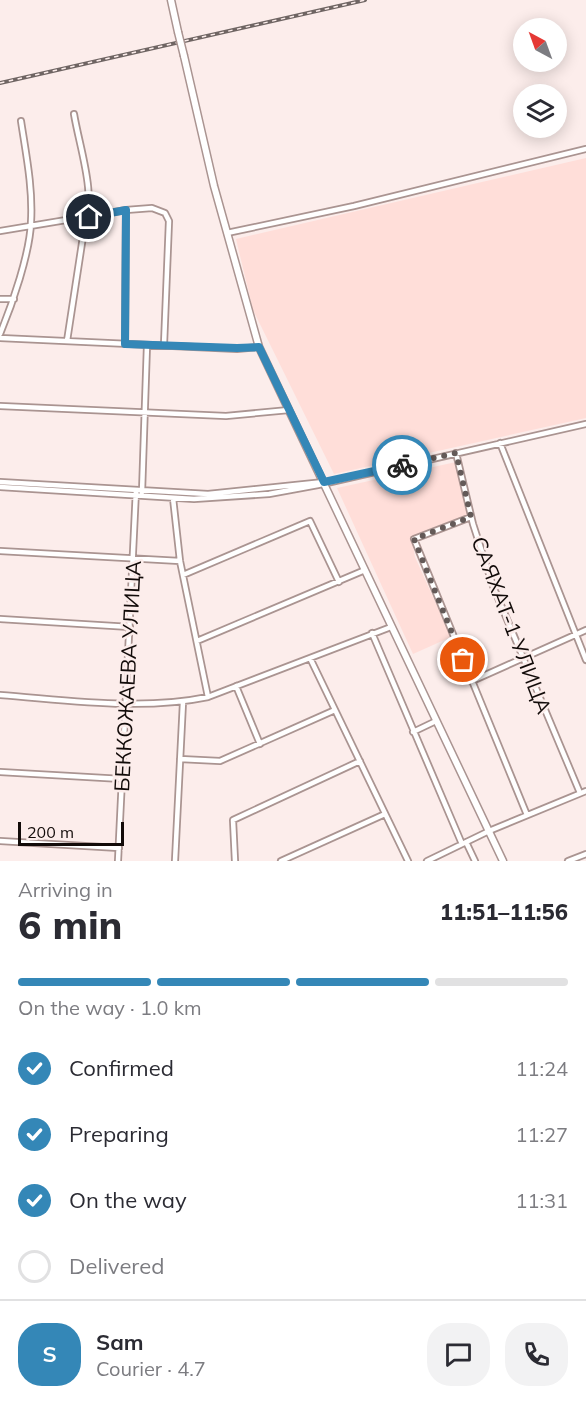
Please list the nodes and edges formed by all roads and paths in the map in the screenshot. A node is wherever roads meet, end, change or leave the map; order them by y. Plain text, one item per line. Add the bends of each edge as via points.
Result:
1 (171, 0) edge
2 (74, 114) dead end
3 (21, 121) dead end
4 (586, 149) edge
5 (126, 210) junction
6 (89, 217) junction
7 (32, 225) junction
8 (0, 231) edge
9 (227, 233) junction
10 (0, 299) edge
11 (14, 299) junction
12 (0, 336) edge
13 (67, 342) junction
14 (125, 344) junction
15 (147, 345) junction
16 (164, 345) junction
17 (259, 347) junction
18 (0, 406) edge
19 (289, 410) junction
20 (145, 413) junction
21 (586, 424) edge
22 (500, 443) junction
23 (456, 453) junction
24 (0, 482) edge
25 (324, 482) junction
26 (0, 487) edge
27 (136, 493) junction
28 (142, 493) junction
29 (173, 498) junction
30 (471, 517) junction
31 (0, 551) edge
32 (133, 557) junction
33 (180, 561) junction
34 (365, 570) junction
35 (183, 575) junction
36 (339, 582) junction
37 (0, 620) edge
38 (130, 627) junction
39 (391, 627) junction
40 (586, 630) edge
41 (372, 633) junction
42 (576, 634) junction
43 (197, 641) junction
44 (310, 658) junction
45 (523, 658) junction
46 (586, 660) edge
47 (472, 681) junction
48 (236, 686) junction
49 (0, 695) edge
50 (208, 697) junction
51 (183, 702) junction
52 (127, 703) junction
53 (335, 710) junction
54 (436, 721) junction
55 (413, 732) junction
56 (260, 744) junction
57 (180, 759) junction
58 (360, 761) junction
59 (0, 772) edge
60 (122, 779) junction
61 (583, 792) edge
62 (385, 814) junction
63 (526, 815) junction
64 (489, 831) junction
65 (0, 842) edge
66 (464, 843) junction
67 (119, 848) junction
68 (586, 854) edge
69 (118, 861) edge
70 (175, 861) edge
71 (236, 861) edge
72 (281, 861) edge
73 (408, 861) edge
74 (427, 861) edge
75 (475, 861) edge
76 (503, 861) edge
77 (568, 861) edge

1 - 9 main road, bridge
2 - 6 street
3 - 7 street
4 - 9 street
5 - 6 street
5 - 14 street
5 - 16 street via 152,208 165,213 169,221
6 - 7 street
6 - 13 street
7 - 8 street
7 - 11 street
9 - 17 main road
10 - 11 street
11 - 12 street
12 - 13 street
13 - 14 street
14 - 15 street
15 - 16 street
15 - 20 street
16 - 17 street
17 - 19 main road
18 - 20 street
19 - 20 street via 232,416
19 - 25 main road
20 - 28 street
21 - 22 street
22 - 23 street
22 - 42 street
23 - 25 street
23 - 30 street, САЯХАТ-1 УЛИЦА
24 - 27 street
25 - 28 street via 208,494
25 - 29 street via 269,494
25 - 34 main road
26 - 27 street
27 - 28 street
27 - 32 street, БЕККОЖАЕВА УЛИЦА
28 - 29 street
29 - 33 street
30 - 45 street, САЯХАТ-1 УЛИЦА
30 - 47 street via 414,539
31 - 32 street
32 - 33 street
32 - 38 street, БЕККОЖАЕВА УЛИЦА
33 - 35 street
34 - 36 street
34 - 39 main road
35 - 36 street via 310,521
35 - 43 street
36 - 43 street
37 - 38 street
38 - 52 street, БЕККОЖАЕВА УЛИЦА
39 - 41 street
39 - 54 main road
40 - 42 street
41 - 44 street
41 - 55 street
42 - 45 street
42 - 46 street
43 - 50 street
44 - 48 street
44 - 53 street
45 - 47 street
45 - 61 street, САЯХАТ-1 УЛИЦА
47 - 63 street
48 - 50 street
48 - 56 street
49 - 52 street
50 - 51 street
51 - 52 street
51 - 57 street
52 - 60 street, БЕККОЖАЕВА УЛИЦА
53 - 56 street
53 - 58 street
54 - 55 street
54 - 64 main road
55 - 66 street
56 - 57 street via 220,761
57 - 70 street
58 - 62 street
58 - 71 street via 233,820
59 - 60 street
60 - 67 street, БЕККОЖАЕВА УЛИЦА
61 - 63 street
62 - 72 street
62 - 73 street
63 - 64 street
64 - 66 street
64 - 76 main road
65 - 67 street
66 - 74 street
66 - 75 street
67 - 69 street, БЕККОЖАЕВА УЛИЦА
68 - 77 street

